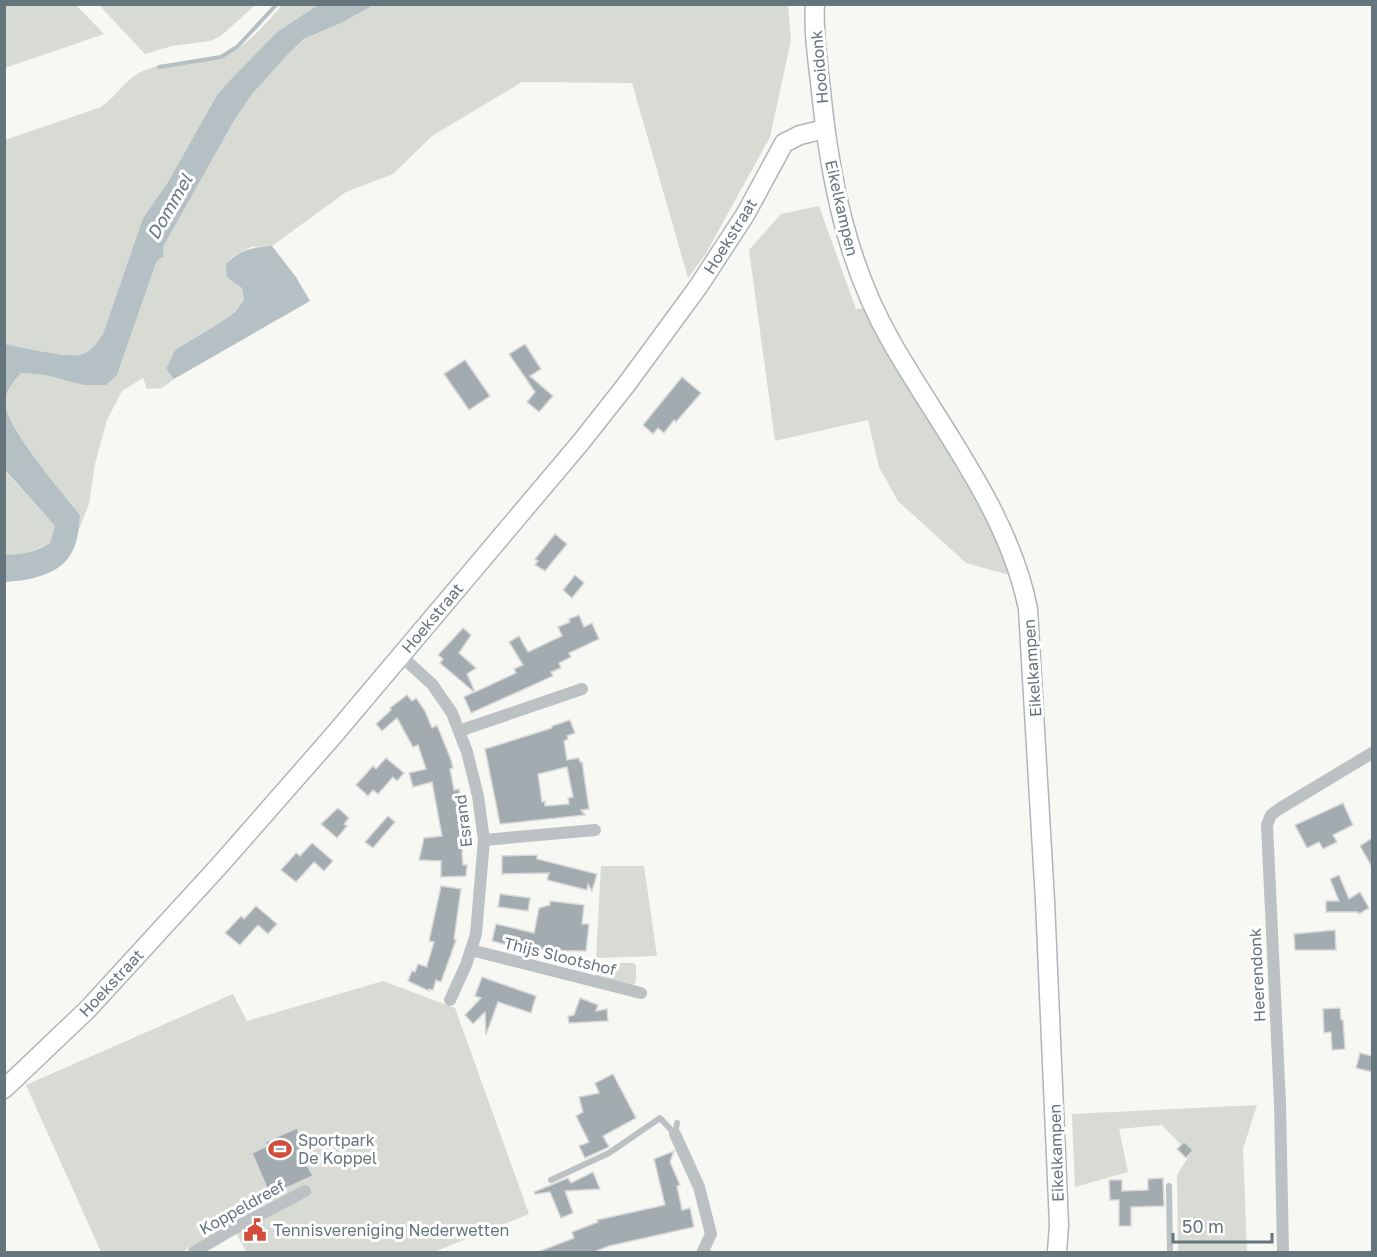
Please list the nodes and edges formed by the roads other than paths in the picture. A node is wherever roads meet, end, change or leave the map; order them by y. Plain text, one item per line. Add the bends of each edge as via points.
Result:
1 (815, 4) edge
2 (825, 129) junction
3 (401, 656) junction
4 (582, 689) dead end
5 (459, 731) junction
6 (1372, 753) edge
7 (595, 830) dead end
8 (484, 840) junction
9 (471, 950) junction
10 (641, 993) dead end
11 (450, 1000) dead end
12 (4, 1089) edge
13 (676, 1129) joint
14 (551, 1180) dead end
15 (1169, 1186) dead end
16 (305, 1191) dead end
17 (194, 1252) edge
18 (701, 1252) edge
19 (1057, 1252) edge
20 (1170, 1252) edge
21 (1283, 1252) edge

1 - 2 street, Hooidonk
2 - 3 street, Hoekstraat via 784,143 731,238 655,347 581,442
2 - 19 street, Eikelkampen via 842,221 865,291 895,349 993,509 1025,592 1046,913
3 - 5 street, Esrand via 432,684
3 - 12 street, Hoekstraat via 134,959
4 - 5 street
5 - 8 street, Esrand via 473,774
6 - 21 street, Heerendonk via 1279,809 1267,825
7 - 8 street
8 - 9 street, Esrand via 476,934
9 - 10 street, Thijs Slootshof
9 - 11 street, Esrand
13 - 14 lane via 660,1118 609,1153
13 - 18 street via 699,1187 711,1234
15 - 20 lane
16 - 17 street, Koppeldreef

